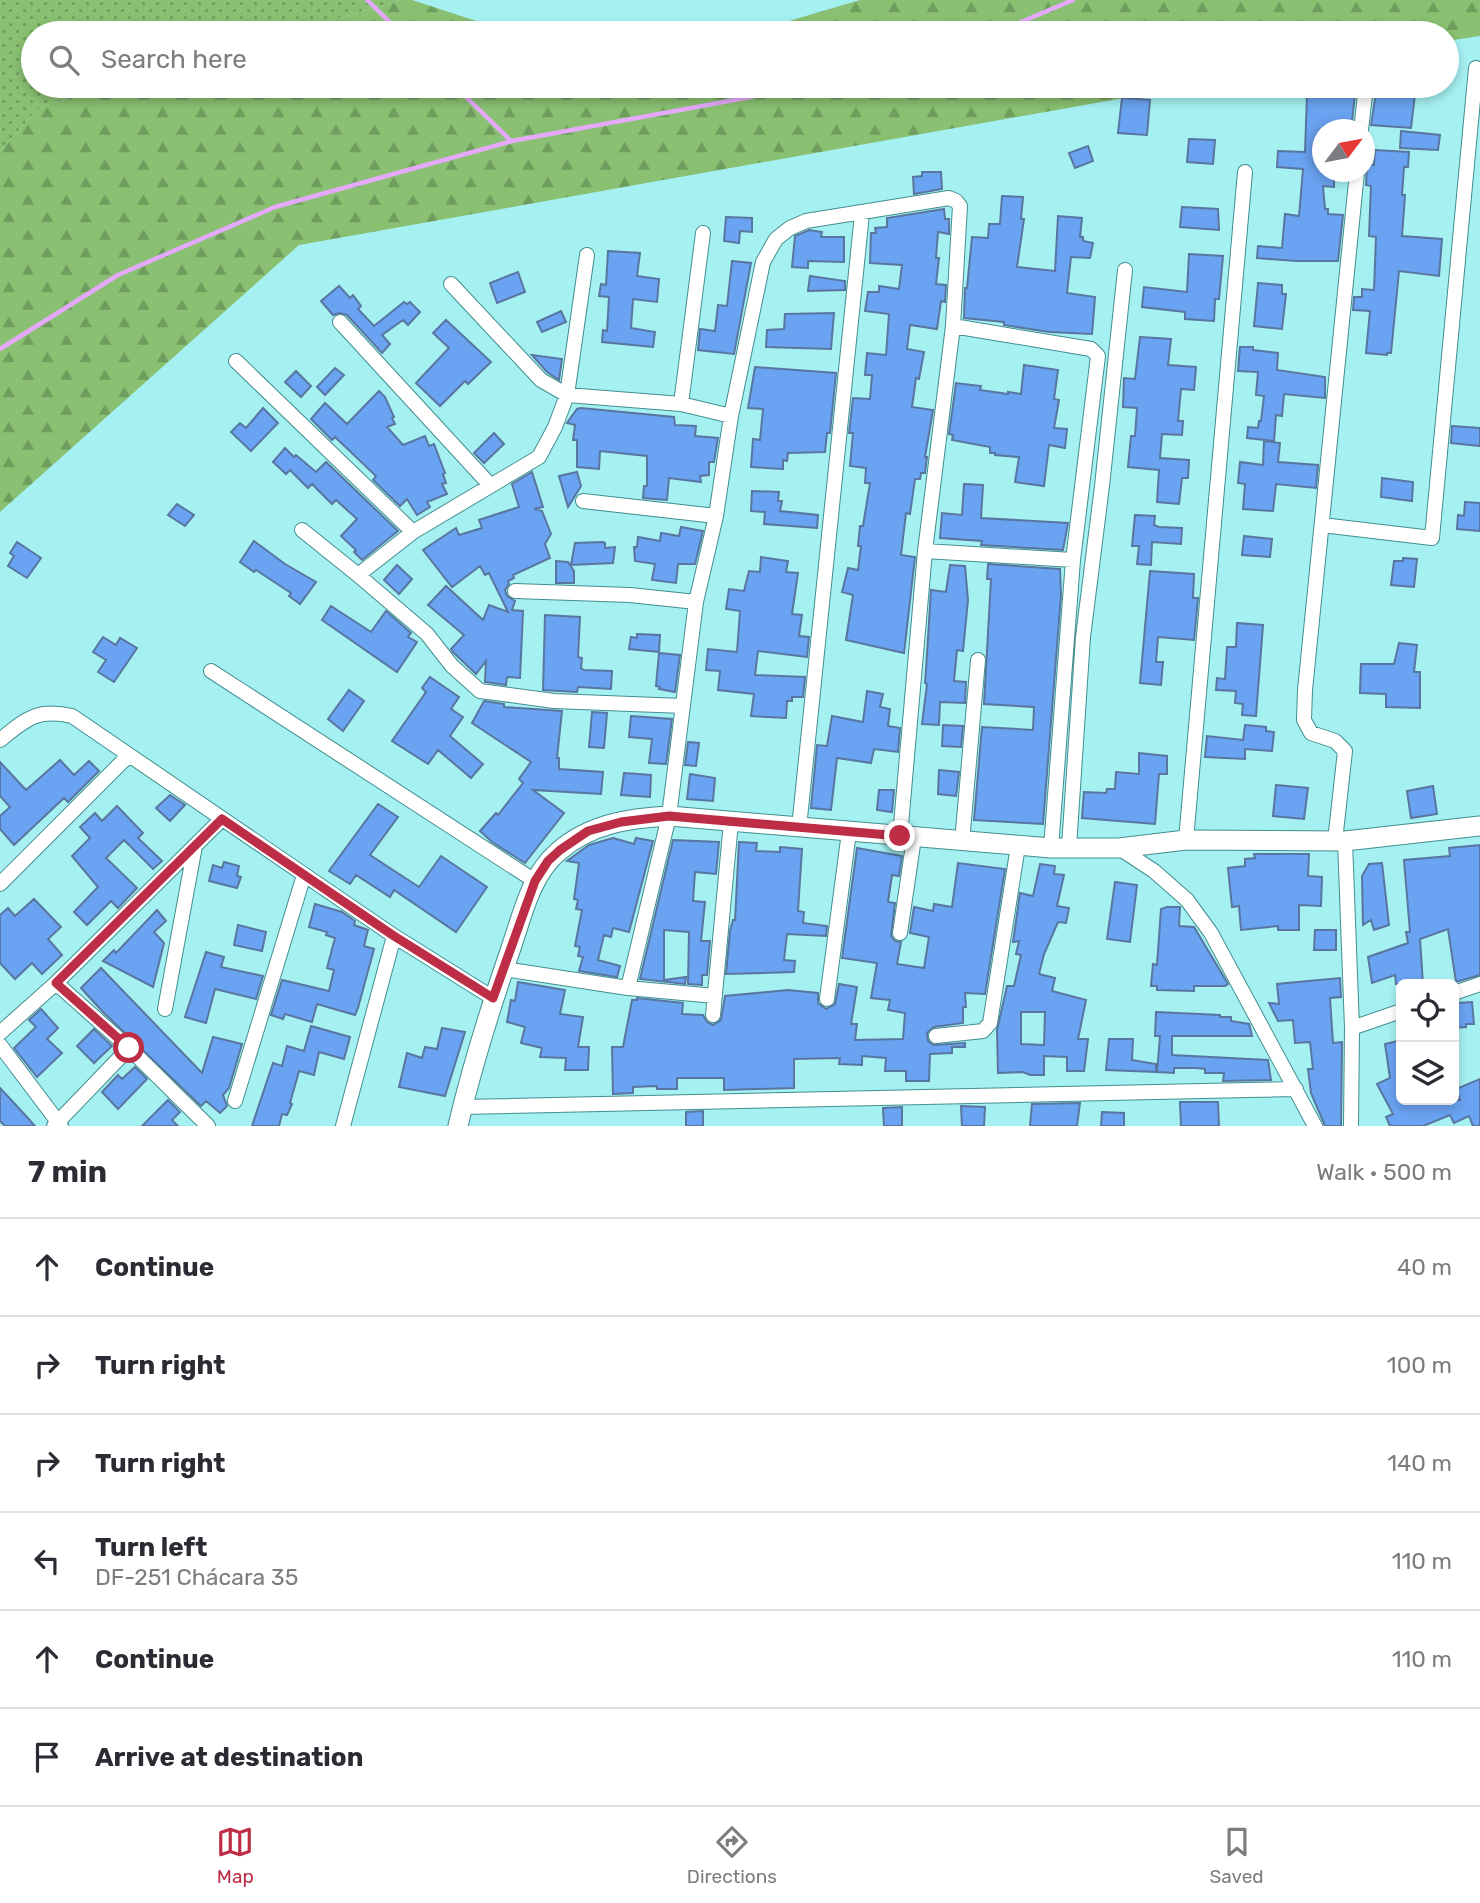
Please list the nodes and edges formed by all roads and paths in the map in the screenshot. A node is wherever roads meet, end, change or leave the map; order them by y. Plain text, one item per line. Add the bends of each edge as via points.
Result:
1 (1476, 68) dead end
2 (1365, 98) edge
3 (1362, 119) edge
4 (1245, 172) dead end
5 (1356, 182) edge
6 (862, 214) junction
7 (703, 233) dead end
8 (587, 255) dead end
9 (1125, 270) dead end
10 (451, 284) dead end
11 (340, 322) dead end
12 (953, 326) junction
13 (236, 361) dead end
14 (567, 395) junction
15 (681, 404) junction
16 (731, 415) junction
17 (490, 485) junction
18 (583, 501) dead end
19 (716, 516) junction
20 (1322, 525) junction
21 (302, 530) dead end
22 (413, 532) junction
23 (925, 551) junction
24 (1073, 560) junction
25 (359, 575) junction
26 (515, 591) dead end
27 (696, 602) junction
28 (978, 660) dead end
29 (211, 671) dead end
30 (683, 706) junction
31 (0, 740) edge
32 (128, 756) junction
33 (669, 816) junction
34 (222, 819) junction
35 (731, 822) junction
36 (1480, 826) edge
37 (799, 828) junction
38 (849, 832) junction
39 (907, 837) junction
40 (1186, 840) junction
41 (1340, 841) junction
42 (962, 842) junction
43 (195, 846) junction
44 (1018, 846) junction
45 (1060, 848) junction
46 (1119, 848) junction
47 (304, 875) junction
48 (535, 881) junction
49 (0, 884) edge
50 (900, 933) dead end
51 (394, 936) junction
52 (504, 969) junction
53 (56, 983) junction
54 (1480, 985) edge
55 (628, 988) junction
56 (1459, 991) edge
57 (715, 996) junction
58 (493, 998) junction
59 (827, 999) dead end
60 (165, 1009) dead end
61 (1396, 1013) edge
62 (713, 1015) dead end
63 (1352, 1028) junction
64 (0, 1033) edge
65 (936, 1036) dead end
66 (0, 1045) edge
67 (129, 1048) junction
68 (1296, 1089) junction
69 (235, 1101) dead end
70 (460, 1116) edge
71 (57, 1125) edge
72 (208, 1126) edge
73 (343, 1126) edge
74 (1315, 1126) edge
75 (1351, 1126) edge

1 - 20 street via 1432,538
2 - 3 street
4 - 40 street
5 - 20 street
6 - 12 street via 949,198 956,201 960,206
6 - 16 street via 806,221 776,239 763,262
6 - 37 street
7 - 15 street
8 - 14 street
9 - 45 street
10 - 14 street via 541,380
11 - 17 street
12 - 23 street
12 - 24 street via 1091,349 1098,356
13 - 22 street
14 - 15 street
14 - 17 street via 539,457
15 - 16 street
16 - 19 street
17 - 22 street
18 - 19 street
19 - 27 street
20 - 41 street via 1304,720 1311,733 1335,741 1345,751
21 - 25 street
22 - 25 street
23 - 24 street
23 - 39 street
24 - 45 street
25 - 30 street via 427,634 480,691 554,701
26 - 27 street
27 - 30 street
28 - 42 street
29 - 48 street
30 - 33 street
31 - 32 street via 32,715 52,711 72,716
32 - 34 street
32 - 49 street
33 - 35 street
33 - 48 street via 588,831 548,861
33 - 55 street
34 - 43 street
34 - 47 street
35 - 37 street
35 - 57 street
36 - 41 street
37 - 38 street
38 - 39 street
38 - 59 street
39 - 42 street
39 - 50 street
40 - 41 street
40 - 46 street
41 - 63 street
42 - 44 street
43 - 53 street
43 - 60 street
44 - 45 street
44 - 65 street via 990,1023 983,1031
45 - 46 street
46 - 68 street via 1187,900 1211,933
47 - 51 street
47 - 69 street
48 - 52 street
51 - 58 street
51 - 73 street
52 - 55 street
52 - 58 street
53 - 64 street
53 - 67 street
54 - 56 street
55 - 57 street
57 - 62 street
58 - 70 street
61 - 63 street
63 - 75 street
66 - 71 street
67 - 71 street
67 - 72 street
68 - 70 street
68 - 74 street

